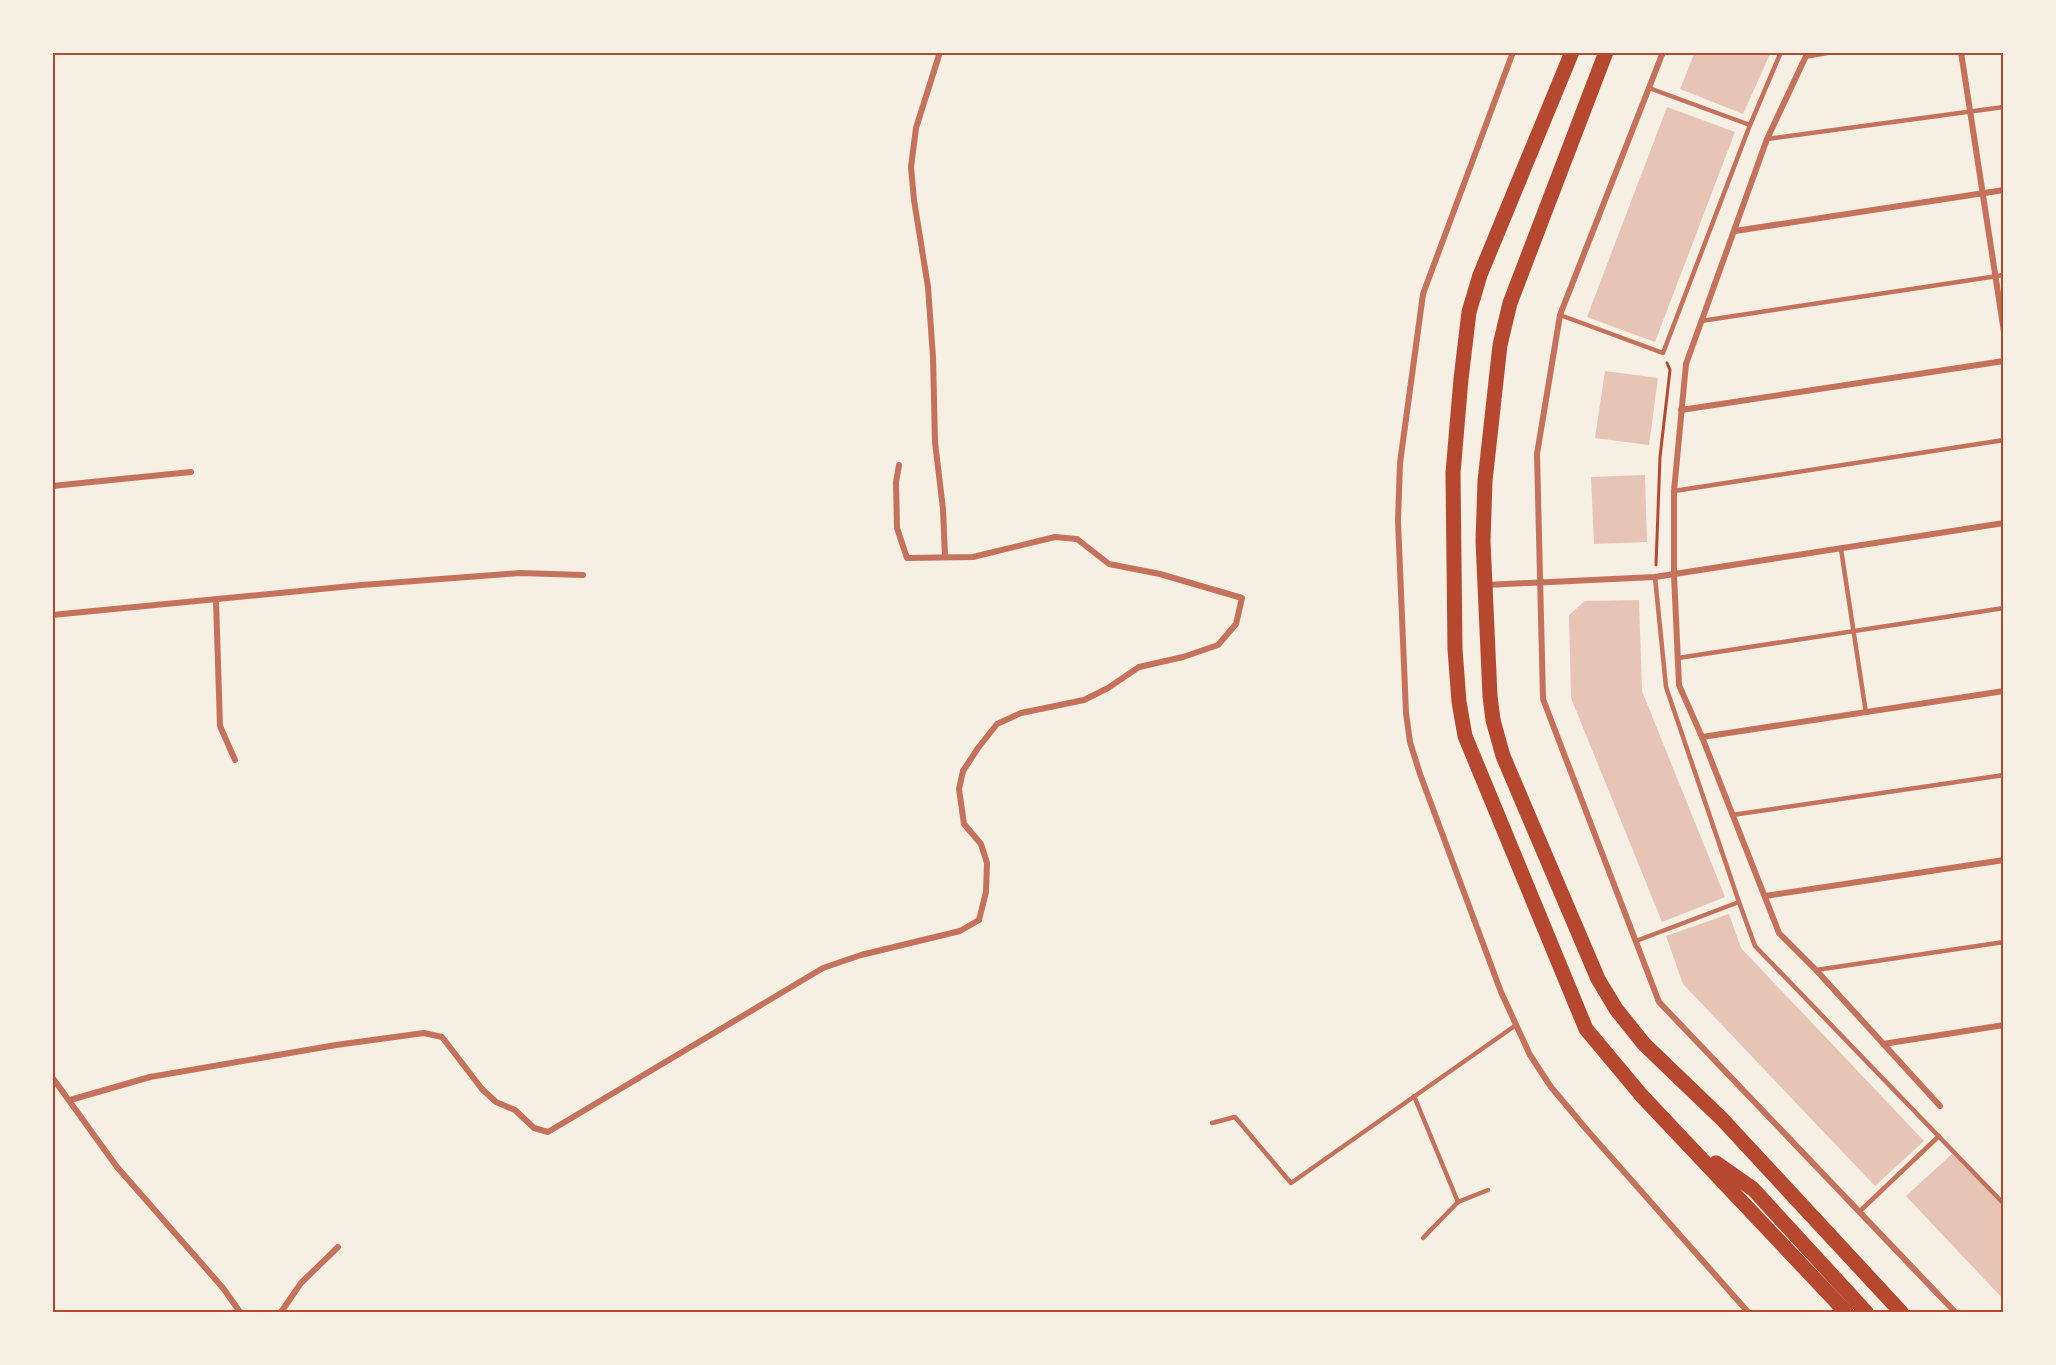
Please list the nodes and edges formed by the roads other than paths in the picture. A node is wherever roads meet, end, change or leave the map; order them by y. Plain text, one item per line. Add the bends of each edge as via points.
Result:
1 (940, 52) edge
2 (1514, 52) edge
3 (1572, 52) edge
4 (1606, 52) edge
5 (1663, 52) edge
6 (1781, 52) edge
7 (1828, 52) edge
8 (1960, 52) edge
9 (1649, 88) junction
10 (2004, 107) edge
11 (1970, 112) junction
12 (1750, 125) junction
13 (1767, 139) junction
14 (2004, 190) edge
15 (1982, 193) junction
16 (1735, 231) junction
17 (2004, 275) edge
18 (1995, 276) junction
19 (1560, 315) junction
20 (1700, 321) junction
21 (2004, 332) edge
22 (2004, 361) edge
23 (1681, 411) junction
24 (2004, 440) edge
25 (899, 465) dead end
26 (190, 472) dead end
27 (52, 486) edge
28 (1674, 491) junction
29 (2004, 523) edge
30 (1841, 549) junction
31 (945, 556) junction
32 (1674, 574) junction
33 (583, 575) dead end
34 (1655, 577) junction
35 (1539, 584) junction
36 (1485, 585) junction
37 (216, 600) junction
38 (2004, 608) edge
39 (52, 615) edge
40 (1854, 632) junction
41 (1678, 658) junction
42 (2004, 691) edge
43 (1866, 713) junction
44 (1702, 737) junction
45 (236, 760) dead end
46 (2004, 775) edge
47 (1732, 815) junction
48 (2004, 860) edge
49 (1765, 896) junction
50 (1739, 902) junction
51 (1636, 941) junction
52 (2004, 942) edge
53 (1816, 970) junction
54 (1516, 1025) junction
55 (2004, 1025) edge
56 (1884, 1044) junction
57 (52, 1077) edge
58 (1414, 1096) junction
59 (70, 1100) junction
60 (1940, 1106) dead end
61 (1722, 1119) junction
62 (1212, 1123) dead end
63 (1939, 1136) junction
64 (1690, 1144) junction
65 (1488, 1190) dead end
66 (1458, 1202) junction
67 (2004, 1204) edge
68 (1858, 1212) junction
69 (1423, 1238) dead end
70 (338, 1247) dead end
71 (240, 1312) edge
72 (280, 1312) edge
73 (1748, 1312) edge
74 (1846, 1312) edge
75 (1866, 1312) edge
76 (1889, 1312) edge
77 (1901, 1312) edge
78 (1955, 1312) edge

1 - 31 street via 916,128 911,167 928,287
2 - 54 street via 1423,294 1400,463 1398,521 1410,742
3 - 64 main road via 1480,275 1469,312 1453,501 1459,702 1465,736 1586,1029 1642,1096
4 - 36 main road via 1510,303 1485,481
5 - 9 street
6 - 12 lane
7 - 13 street via 1806,56
8 - 11 street
9 - 12 lane
9 - 19 street
10 - 11 lane
11 - 13 lane
11 - 15 street
12 - 19 lane via 1663,353
13 - 16 street
14 - 15 street
15 - 16 street
15 - 18 street
16 - 20 street
17 - 18 lane
18 - 20 lane
18 - 21 street
19 - 35 street via 1537,454
20 - 23 street via 1686,364
22 - 23 street
23 - 28 street
24 - 28 lane
25 - 31 street via 897,528 907,558
26 - 27 street
28 - 32 street
29 - 30 street
30 - 32 street
30 - 40 lane
31 - 59 street via 973,557 1055,537 1077,539 1110,564 1242,598 1236,624 1218,645 1139,667 1084,700 1021,713 997,724 963,771 959,789 964,824 981,844 987,863 986,892 979,920 960,931 823,968 548,1132 534,1128 515,1110 496,1102 442,1037 424,1033 150,1077
32 - 34 street
32 - 41 street
33 - 37 street via 509,574
34 - 35 street
34 - 50 lane via 1666,687
35 - 36 street
35 - 51 street via 1543,699
36 - 61 main road via 1490,696 1503,756 1598,979 1644,1044
37 - 39 street
37 - 45 street via 220,726
38 - 40 lane
40 - 41 lane
40 - 43 lane
41 - 44 street via 1679,685
42 - 43 street
43 - 44 street
44 - 47 street
46 - 47 lane
47 - 49 street
48 - 49 street
49 - 53 street via 1779,933
50 - 51 lane
50 - 63 lane via 1755,946
51 - 68 street via 1659,1002
52 - 53 lane
53 - 56 street
54 - 58 lane
54 - 73 street via 1551,1087
55 - 56 street
56 - 60 street
57 - 59 street
58 - 62 lane via 1291,1183 1235,1118
58 - 66 lane
59 - 71 street via 117,1167
61 - 76 main road via 1766,1178
61 - 77 main road
63 - 67 lane
63 - 68 lane
64 - 74 main road
64 - 75 main road via 1753,1189
65 - 66 lane
66 - 69 lane
68 - 78 street
70 - 72 street via 301,1283

